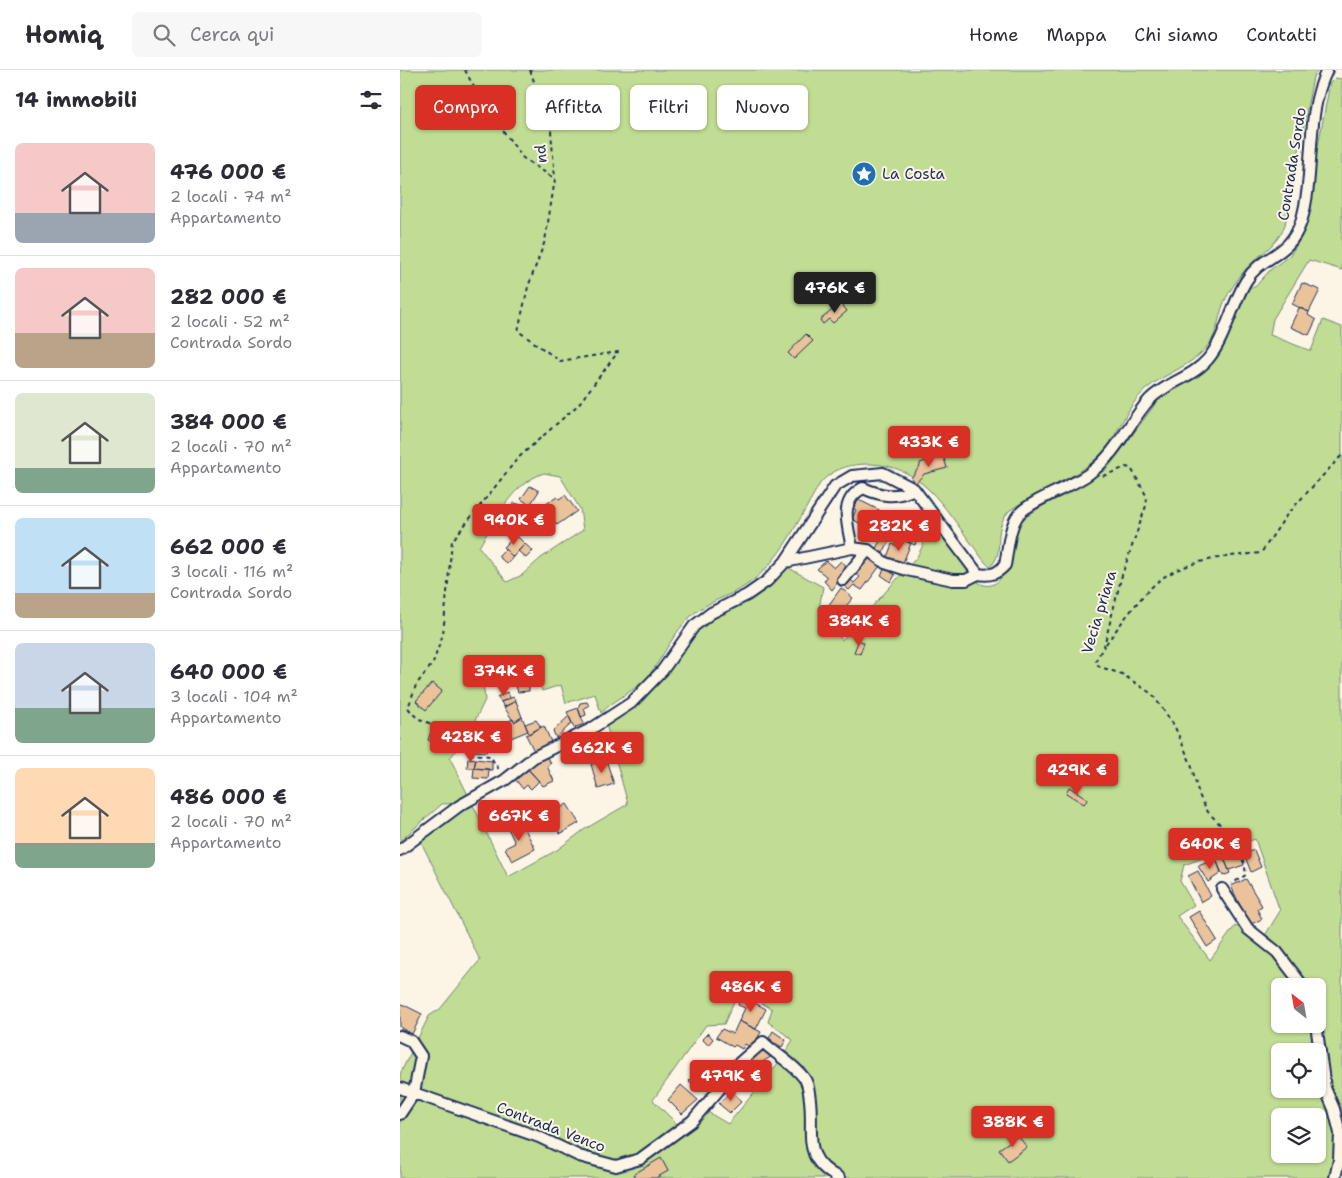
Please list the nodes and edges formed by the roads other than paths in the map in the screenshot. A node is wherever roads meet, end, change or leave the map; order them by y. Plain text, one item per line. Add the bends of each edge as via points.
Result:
1 (1327, 70) edge
2 (914, 489) junction
3 (852, 548) junction
4 (868, 550) junction
5 (785, 562) junction
6 (978, 574) junction
7 (843, 580) dead end
8 (400, 850) edge
9 (1222, 889) road end
10 (1296, 978) edge
11 (1317, 1033) edge
12 (400, 1036) edge
13 (400, 1088) edge
14 (414, 1093) junction
15 (400, 1114) edge
16 (839, 1178) edge
17 (1335, 1178) edge

1 - 6 street, Contrada Sordo via 1320,83 1301,221 1293,240 1246,280 1206,362 1150,399 1111,455 1090,473 1017,516 1005,565 994,574
2 - 3 street via 902,496 879,495 863,488 853,494 847,506 846,520
2 - 5 street via 883,473 852,476 835,486
2 - 6 street
3 - 4 street
3 - 5 street
4 - 6 street, Contrada Sordo via 885,563 953,580 966,580
4 - 7 street
5 - 8 street via 747,595 711,613 694,626 662,672 631,703 591,729 534,757 505,780 459,806
9 - 10 street via 1248,929 1277,952
11 - 17 street via 1325,1088 1340,1133 1340,1160
12 - 14 street via 411,1041 421,1056
13 - 14 street, Contrada Venco
14 - 15 street
14 - 16 street, Contrada Venco via 539,1137 579,1156 616,1166 640,1159 692,1121 738,1064 763,1042 805,1078 812,1114 811,1151 819,1164

